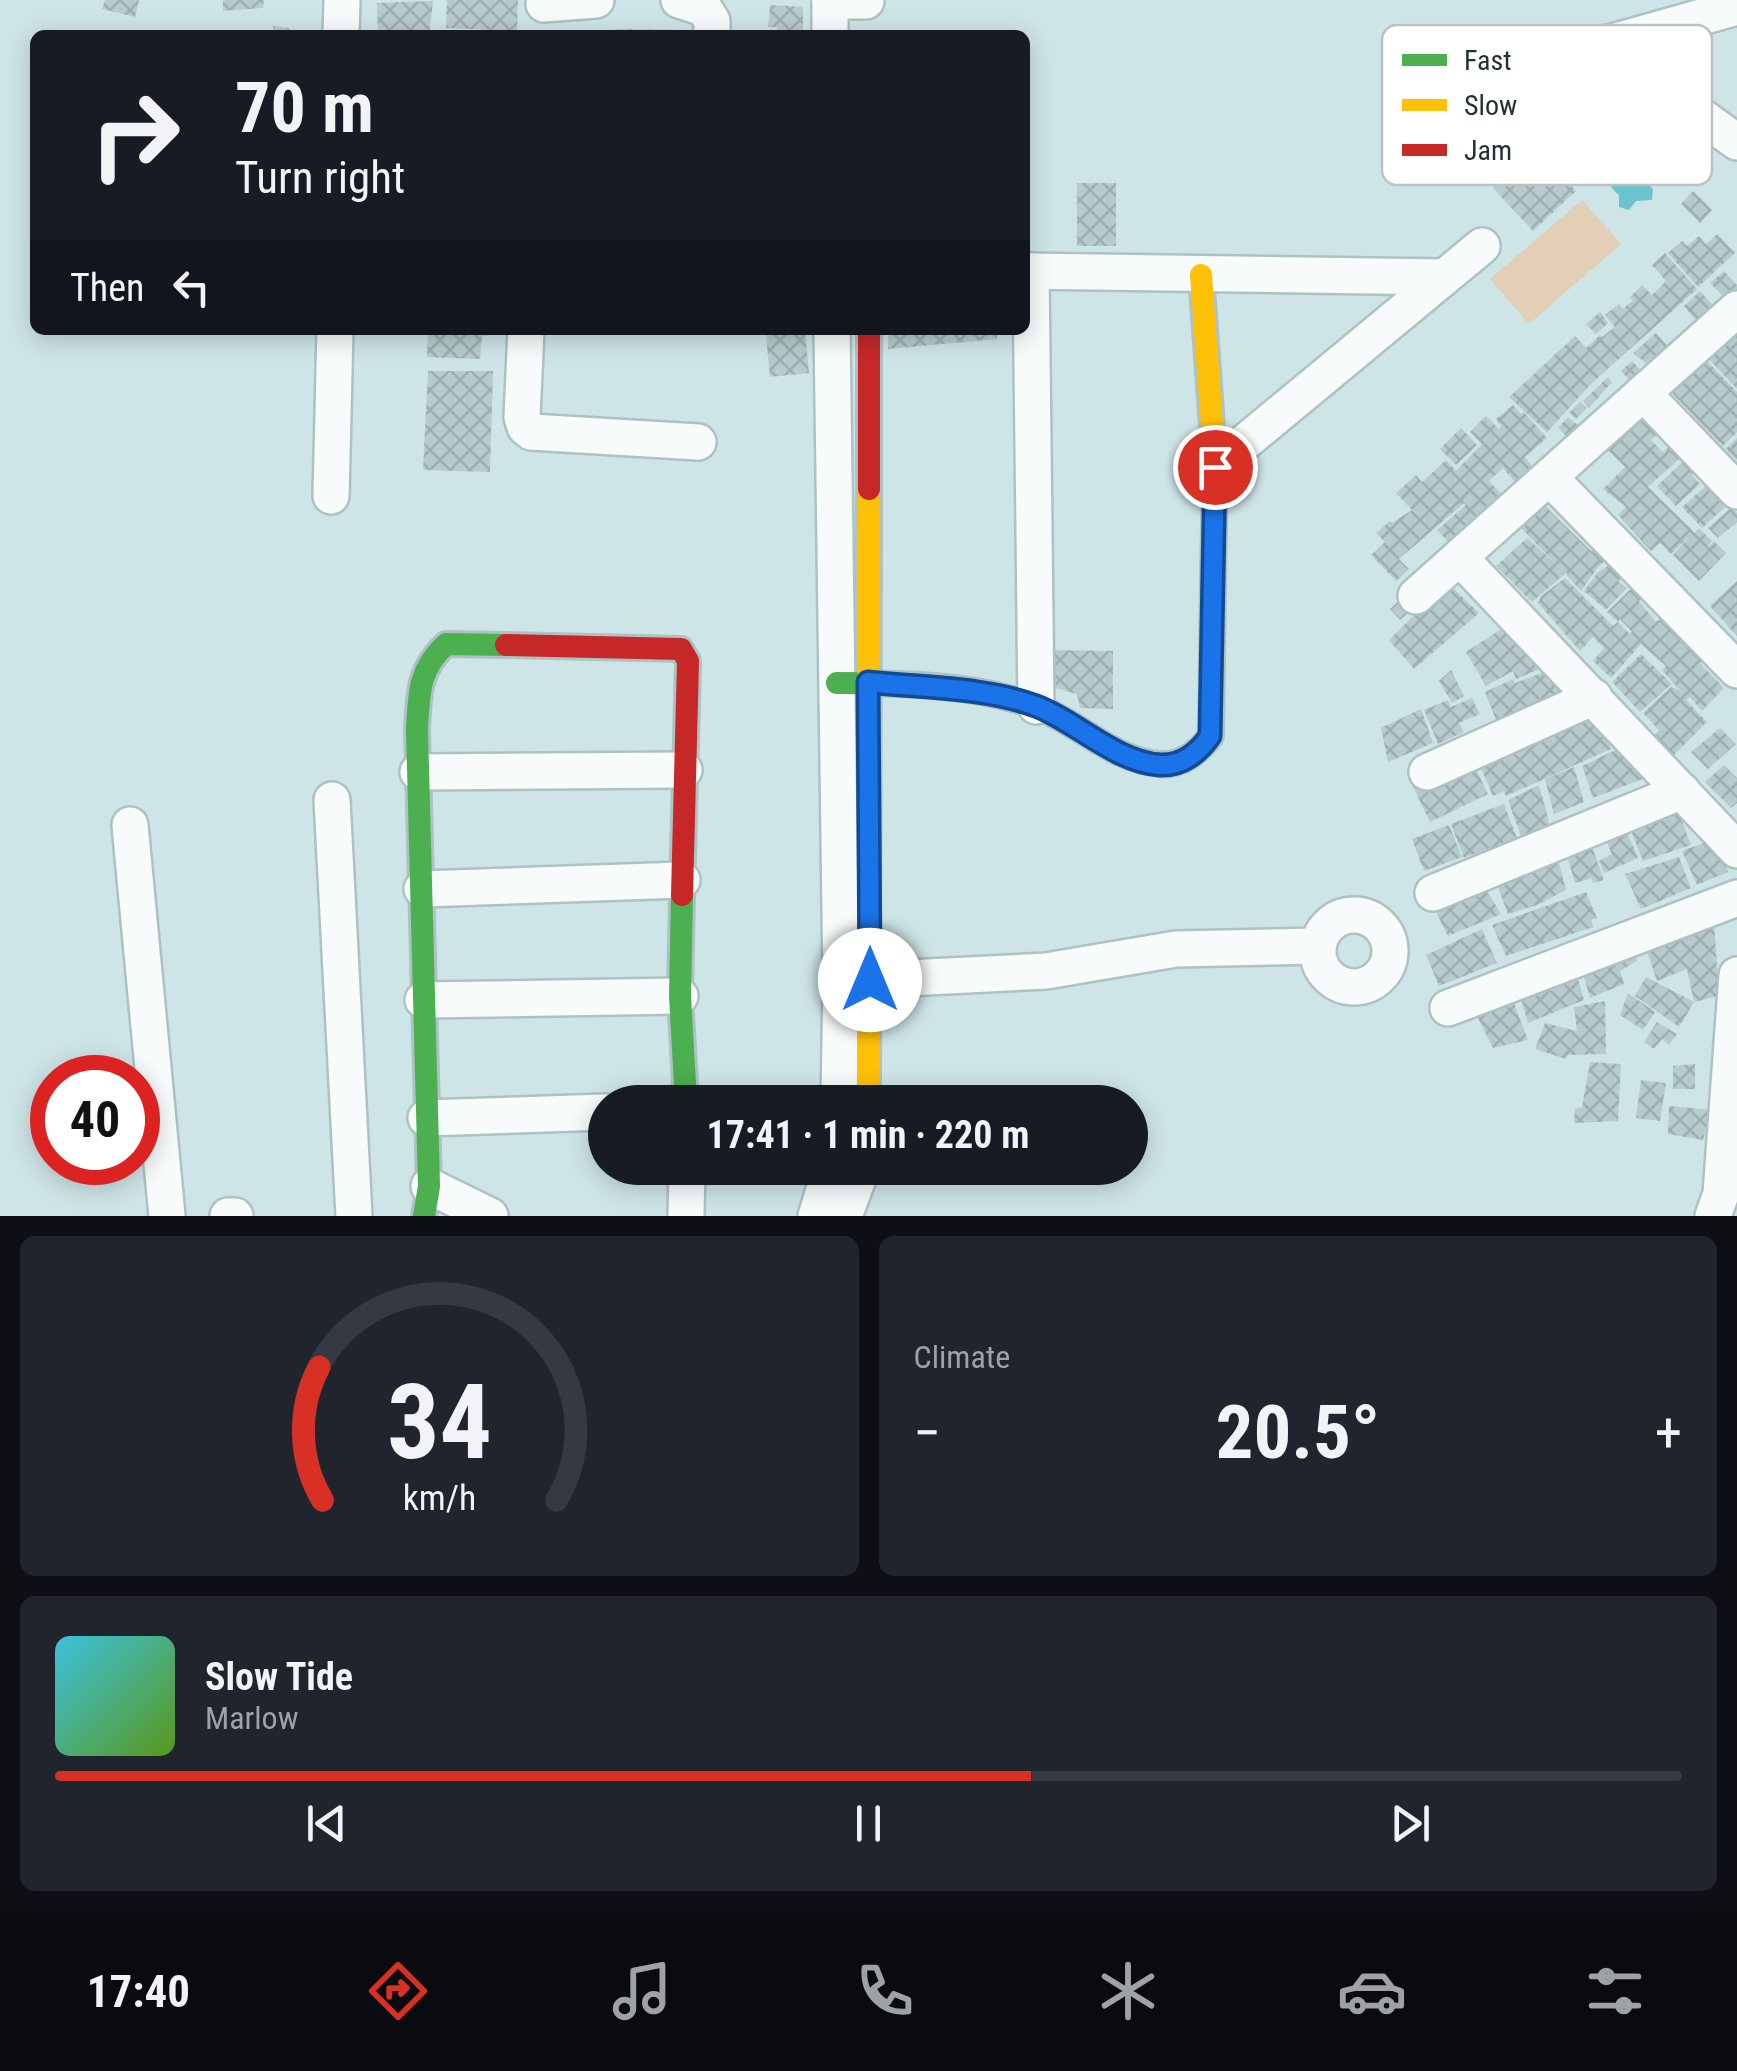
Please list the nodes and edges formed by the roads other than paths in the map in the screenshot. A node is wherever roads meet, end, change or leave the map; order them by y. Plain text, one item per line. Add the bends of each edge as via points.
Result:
1 (342, 0) edge
2 (596, 0) edge
3 (679, 0) edge
4 (830, 0) edge
5 (866, 0) edge
6 (1737, 7) edge
7 (544, 13) edge
8 (1676, 25) edge
9 (341, 30) edge
10 (712, 30) edge
11 (830, 30) edge
12 (867, 30) edge
13 (1712, 124) edge
14 (1737, 142) edge
15 (1482, 246) dead end
16 (1030, 271) edge
17 (1201, 274) junction
18 (1444, 278) junction
19 (1737, 310) edge
20 (335, 335) edge
21 (526, 335) edge
22 (833, 335) edge
23 (868, 335) edge
24 (1029, 335) edge
25 (1643, 393) junction
26 (698, 442) dead end
27 (1215, 467) junction
28 (852, 471) junction
29 (1549, 478) junction
30 (1737, 491) edge
31 (331, 496) dead end
32 (1461, 559) junction
33 (1416, 596) dead end
34 (1737, 670) edge
35 (853, 682) junction
36 (1594, 697) junction
37 (1036, 706) junction
38 (684, 770) junction
39 (418, 772) junction
40 (1427, 772) dead end
41 (1682, 792) junction
42 (332, 800) dead end
43 (130, 825) dead end
44 (1737, 850) edge
45 (682, 880) junction
46 (422, 890) junction
47 (1434, 892) dead end
48 (1737, 898) edge
49 (1318, 946) dead end
50 (1737, 975) edge
51 (855, 980) junction
52 (680, 996) junction
53 (423, 1000) junction
54 (1448, 1008) dead end
55 (685, 1085) edge
56 (842, 1085) edge
57 (866, 1085) edge
58 (588, 1113) edge
59 (426, 1118) junction
60 (687, 1185) edge
61 (826, 1185) edge
62 (856, 1185) edge
63 (426, 1201) edge
64 (167, 1216) edge
65 (354, 1216) edge
66 (490, 1216) edge
67 (686, 1216) edge
68 (816, 1216) edge
69 (844, 1216) edge
70 (1713, 1216) edge

1 - 9 street
2 - 7 street
3 - 10 street via 704,8
4 - 5 street
4 - 11 street
5 - 12 street
6 - 8 street
13 - 14 street
15 - 18 street
16 - 17 street
17 - 18 street
17 - 27 street
18 - 27 street
19 - 25 street
20 - 31 street
21 - 26 street via 522,417 531,432
22 - 28 street
23 - 28 street
24 - 37 street
25 - 29 street
25 - 30 street
27 - 37 street via 1210,736 1196,755 1162,765 1120,752
28 - 35 street
29 - 32 street
29 - 34 street
32 - 33 street
32 - 36 street
35 - 37 street
35 - 51 street
36 - 40 street
36 - 41 street
38 - 39 street
38 - 39 street via 688,661 681,648 446,644 422,670
38 - 45 street
39 - 46 street
41 - 44 street
41 - 47 street
42 - 65 street
43 - 64 street
45 - 46 street
45 - 52 street
46 - 53 street
48 - 54 street
49 - 51 street via 1176,949 1046,972
50 - 70 street via 1722,1180
51 - 56 street
51 - 57 street
52 - 53 street
52 - 55 street
53 - 59 street
58 - 59 street
59 - 63 street
60 - 67 street
61 - 68 street
62 - 69 street
63 - 66 street

